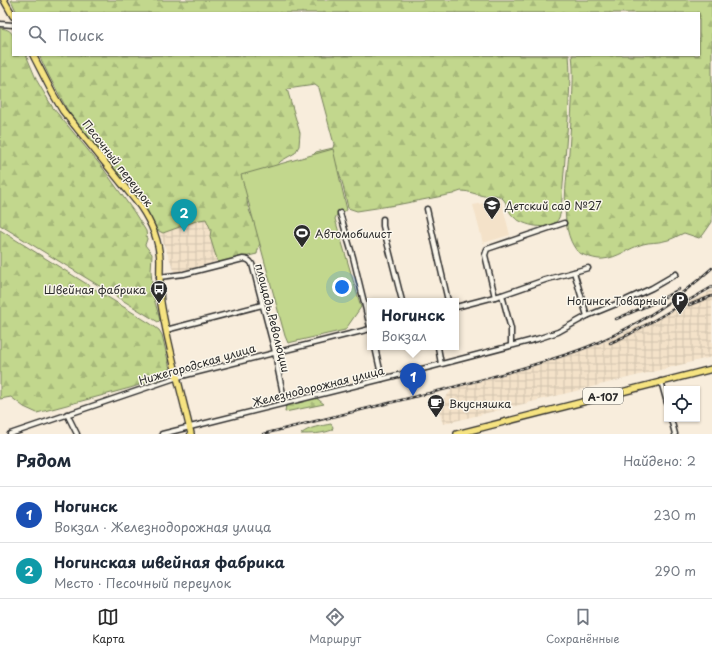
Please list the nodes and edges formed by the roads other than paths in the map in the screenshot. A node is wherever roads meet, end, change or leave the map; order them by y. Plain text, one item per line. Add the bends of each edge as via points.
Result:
1 (4, 0) edge
2 (12, 14) edge
3 (0, 24) edge
4 (12, 25) edge
5 (34, 56) edge
6 (428, 209) dead end
7 (340, 213) dead end
8 (383, 219) dead end
9 (564, 223) dead end
10 (588, 268) dead end
11 (574, 272) junction
12 (676, 274) dead end
13 (159, 277) junction
14 (502, 295) junction
15 (495, 297) junction
16 (401, 298) edge
17 (447, 298) edge
18 (262, 305) junction
19 (459, 306) edge
20 (367, 315) edge
21 (587, 316) junction
22 (367, 329) edge
23 (166, 330) junction
24 (511, 345) junction
25 (376, 350) edge
26 (439, 350) edge
27 (275, 352) junction
28 (441, 364) junction
29 (712, 368) edge
30 (178, 377) junction
31 (382, 379) junction
32 (661, 381) junction
33 (664, 392) edge
34 (285, 403) junction
35 (67, 414) junction
36 (672, 422) edge
37 (190, 427) junction
38 (10, 434) edge
39 (76, 434) edge
40 (162, 434) edge
41 (191, 434) edge
42 (457, 434) edge
43 (675, 434) edge

1 - 2 main road
3 - 4 street
5 - 13 main road, Песочный переулок via 63,110 146,214 158,244
6 - 17 street
7 - 20 street
8 - 16 street
9 - 15 street via 486,251
10 - 11 street
11 - 14 street
11 - 21 street
12 - 21 street, Железнодорожная улица via 652,288
13 - 18 street, площадь Революции via 184,274 243,259 249,260
13 - 23 main road, Песочный переулок
14 - 15 street
14 - 24 street via 511,329
15 - 19 street
18 - 23 street
18 - 27 street, площадь Революции
21 - 24 street, Железнодорожная улица via 558,332
22 - 27 street, Нижегородская улица
23 - 30 main road, Песочный переулок
24 - 28 street, Железнодорожная улица
25 - 31 street
26 - 28 street
27 - 30 street, Нижегородская улица
27 - 34 street, площадь Революции
28 - 31 street, Железнодорожная улица
29 - 32 main road, А-107
30 - 35 street, Нижегородская улица
30 - 37 main road, Песочный переулок
31 - 34 street, Железнодорожная улица
32 - 33 street
32 - 42 main road, А-107
34 - 37 street, Железнодорожная улица
35 - 38 street, Нижегородская улица
35 - 39 street
36 - 43 street
37 - 40 street, Железнодорожная улица
37 - 41 main road, Песочный переулок

